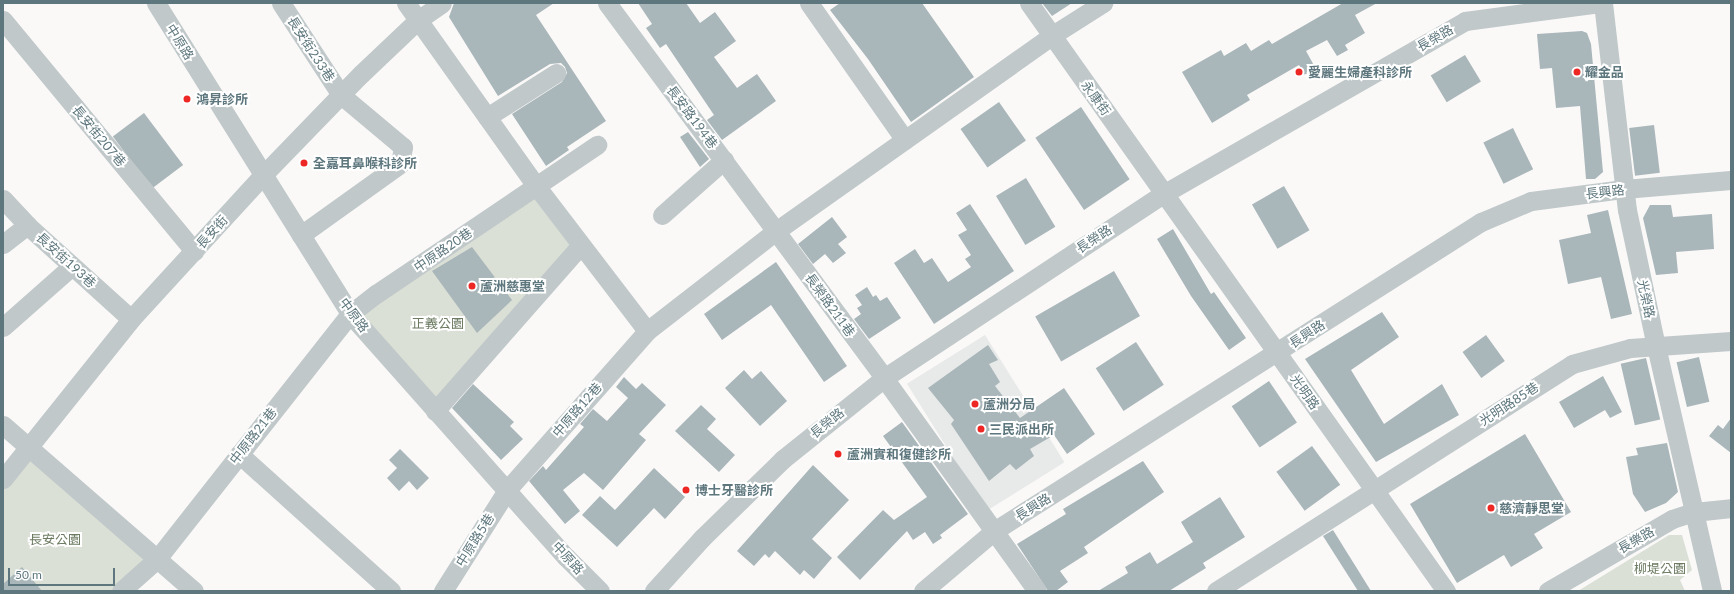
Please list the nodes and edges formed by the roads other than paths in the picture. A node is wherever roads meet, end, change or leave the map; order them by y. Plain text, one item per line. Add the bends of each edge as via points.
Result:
1 (156, 3) edge
2 (281, 3) edge
3 (406, 3) edge
4 (442, 3) edge
5 (607, 3) edge
6 (808, 3) edge
7 (1029, 3) edge
8 (1103, 3) edge
9 (1600, 3) edge
10 (1603, 3) edge
11 (3, 20) edge
12 (418, 20) junction
13 (1051, 36) junction
14 (556, 73) dead end
15 (340, 95) junction
16 (487, 117) junction
17 (905, 140) junction
18 (597, 145) dead end
19 (724, 160) junction
20 (264, 174) junction
21 (1731, 180) edge
22 (537, 187) junction
23 (1624, 189) junction
24 (1165, 193) junction
25 (3, 199) edge
26 (662, 216) dead end
27 (27, 225) junction
28 (776, 231) junction
29 (301, 234) junction
30 (3, 244) edge
31 (581, 245) junction
32 (194, 251) junction
33 (72, 266) junction
34 (350, 314) junction
35 (131, 319) junction
36 (3, 327) edge
37 (647, 331) junction
38 (1731, 341) edge
39 (1656, 346) junction
40 (1278, 352) junction
41 (884, 378) junction
42 (435, 411) junction
43 (3, 425) edge
44 (29, 448) junction
45 (239, 454) junction
46 (3, 479) edge
47 (508, 490) junction
48 (1375, 490) junction
49 (1731, 508) edge
50 (1694, 512) junction
51 (994, 531) junction
52 (157, 559) junction
53 (121, 591) edge
54 (194, 591) edge
55 (391, 591) edge
56 (443, 591) edge
57 (600, 591) edge
58 (654, 591) edge
59 (923, 591) edge
60 (1037, 591) edge
61 (1216, 591) edge
62 (1446, 591) edge
63 (1548, 591) edge
64 (1712, 591) edge

1 - 20 street, 中原路
2 - 15 street, 長安街233巷
3 - 12 street
4 - 12 street, 長安街
5 - 19 street, 長安路194巷
6 - 17 street
7 - 13 street, 永康街
8 - 13 street, 中原路12巷
9 - 24 street, 長榮路 via 1465,21
10 - 23 street, 光榮路
11 - 32 street, 長安街207巷
12 - 15 street, 長安街
12 - 16 street
13 - 17 street, 中原路12巷
13 - 24 street, 永康街
14 - 16 street
15 - 20 street, 長安街
15 - 29 street, 長安街233巷 via 403,147 400,164
16 - 22 street
17 - 28 street, 中原路12巷
18 - 22 street, 中原路20巷
19 - 26 street
19 - 28 street, 長安路194巷
20 - 29 street, 中原路
20 - 32 street, 長安街
21 - 23 street, 長興路
22 - 31 street
22 - 34 street, 中原路20巷
23 - 39 street, 光榮路
23 - 40 street, 長興路 via 1531,201 1481,222
24 - 40 street, 光明路
24 - 41 street, 長榮路
25 - 27 street, 長安街193巷
27 - 30 street
27 - 33 street, 長安街193巷
28 - 37 street, 中原路12巷
28 - 41 street, 長榮路211巷
29 - 34 street, 中原路
31 - 37 street
31 - 42 street
32 - 35 street, 長安街
33 - 35 street, 長安街193巷
33 - 36 street
34 - 42 street, 中原路
34 - 45 street, 中原路21巷
35 - 44 street, 長安街
37 - 47 street, 中原路12巷
38 - 39 street, 光明路85巷
39 - 48 street, 光明路85巷 via 1630,348 1572,364
39 - 50 street, 光榮路
40 - 48 street, 光明路
40 - 51 street, 長興路
41 - 51 street, 長榮路211巷
41 - 58 street, 長榮路 via 782,459 702,538
42 - 47 street, 中原路
43 - 44 street
44 - 46 street, 長安街
44 - 52 street
45 - 52 street, 中原路21巷
45 - 55 street
47 - 56 street, 中原路5巷
47 - 57 street, 中原路 via 566,557
48 - 61 street, 光明路85巷
48 - 62 street, 光明路
49 - 50 street, 長樂路
50 - 63 street, 長樂路 via 1672,519
50 - 64 street, 光榮路
51 - 59 street, 長興路
51 - 60 street, 長榮路211巷
52 - 53 street, 中原路21巷
52 - 54 street

